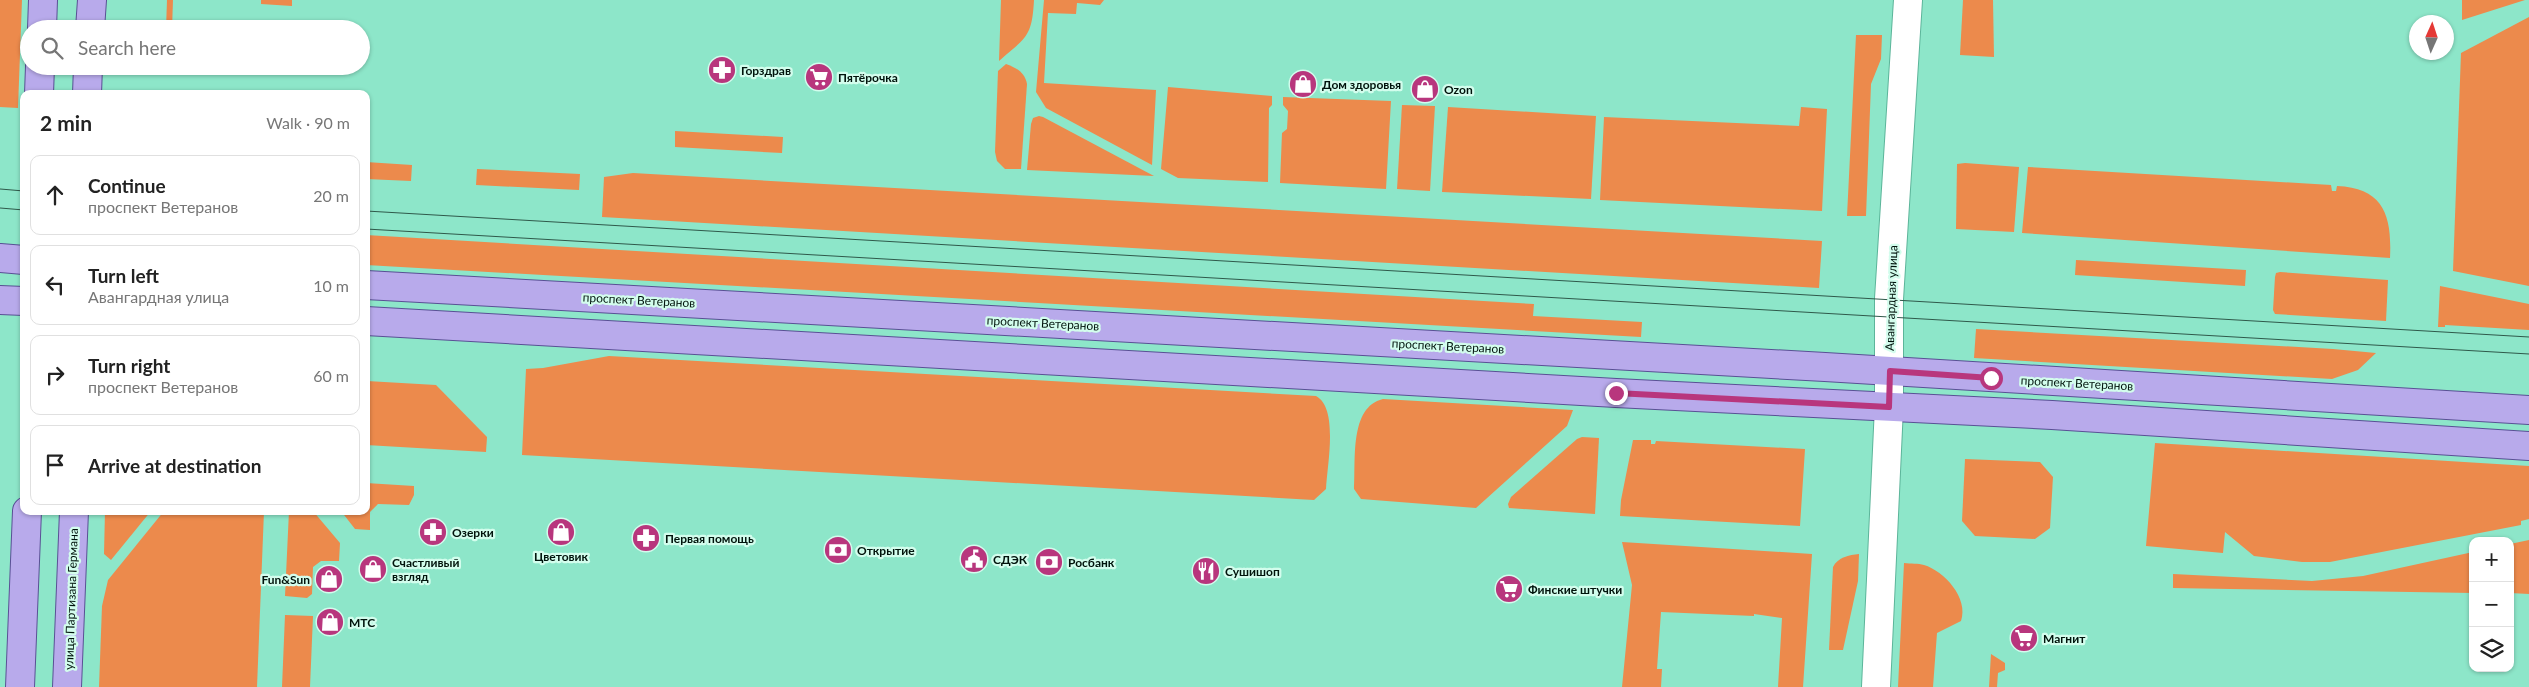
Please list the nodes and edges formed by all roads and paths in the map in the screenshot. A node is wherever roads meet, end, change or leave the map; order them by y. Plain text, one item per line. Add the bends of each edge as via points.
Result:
1 (43, 0) edge
2 (92, 0) edge
3 (1908, 0) edge
4 (42, 20) edge
5 (91, 20) edge
6 (40, 75) edge
7 (88, 75) edge
8 (39, 90) edge
9 (87, 90) edge
10 (0, 258) edge
11 (20, 260) edge
12 (370, 285) edge
13 (0, 300) edge
14 (20, 301) edge
15 (370, 321) edge
16 (1890, 371) junction
17 (1889, 407) junction
18 (2529, 410) edge
19 (2529, 446) edge
20 (27, 515) edge
21 (74, 515) edge
22 (20, 687) edge
23 (67, 687) edge
24 (1876, 687) edge

1 - 4 main road
2 - 5 main road
3 - 16 street, Авангардная улица via 1889,299
6 - 8 main road
7 - 9 main road
10 - 11 main road
12 - 16 main road, проспект Ветеранов
13 - 14 main road
15 - 17 main road
16 - 17 street, Авангардная улица
16 - 18 main road, проспект Ветеранов
17 - 19 main road
17 - 24 street, Авангардная улица
20 - 22 main road
21 - 23 main road, улица Партизана Германа

